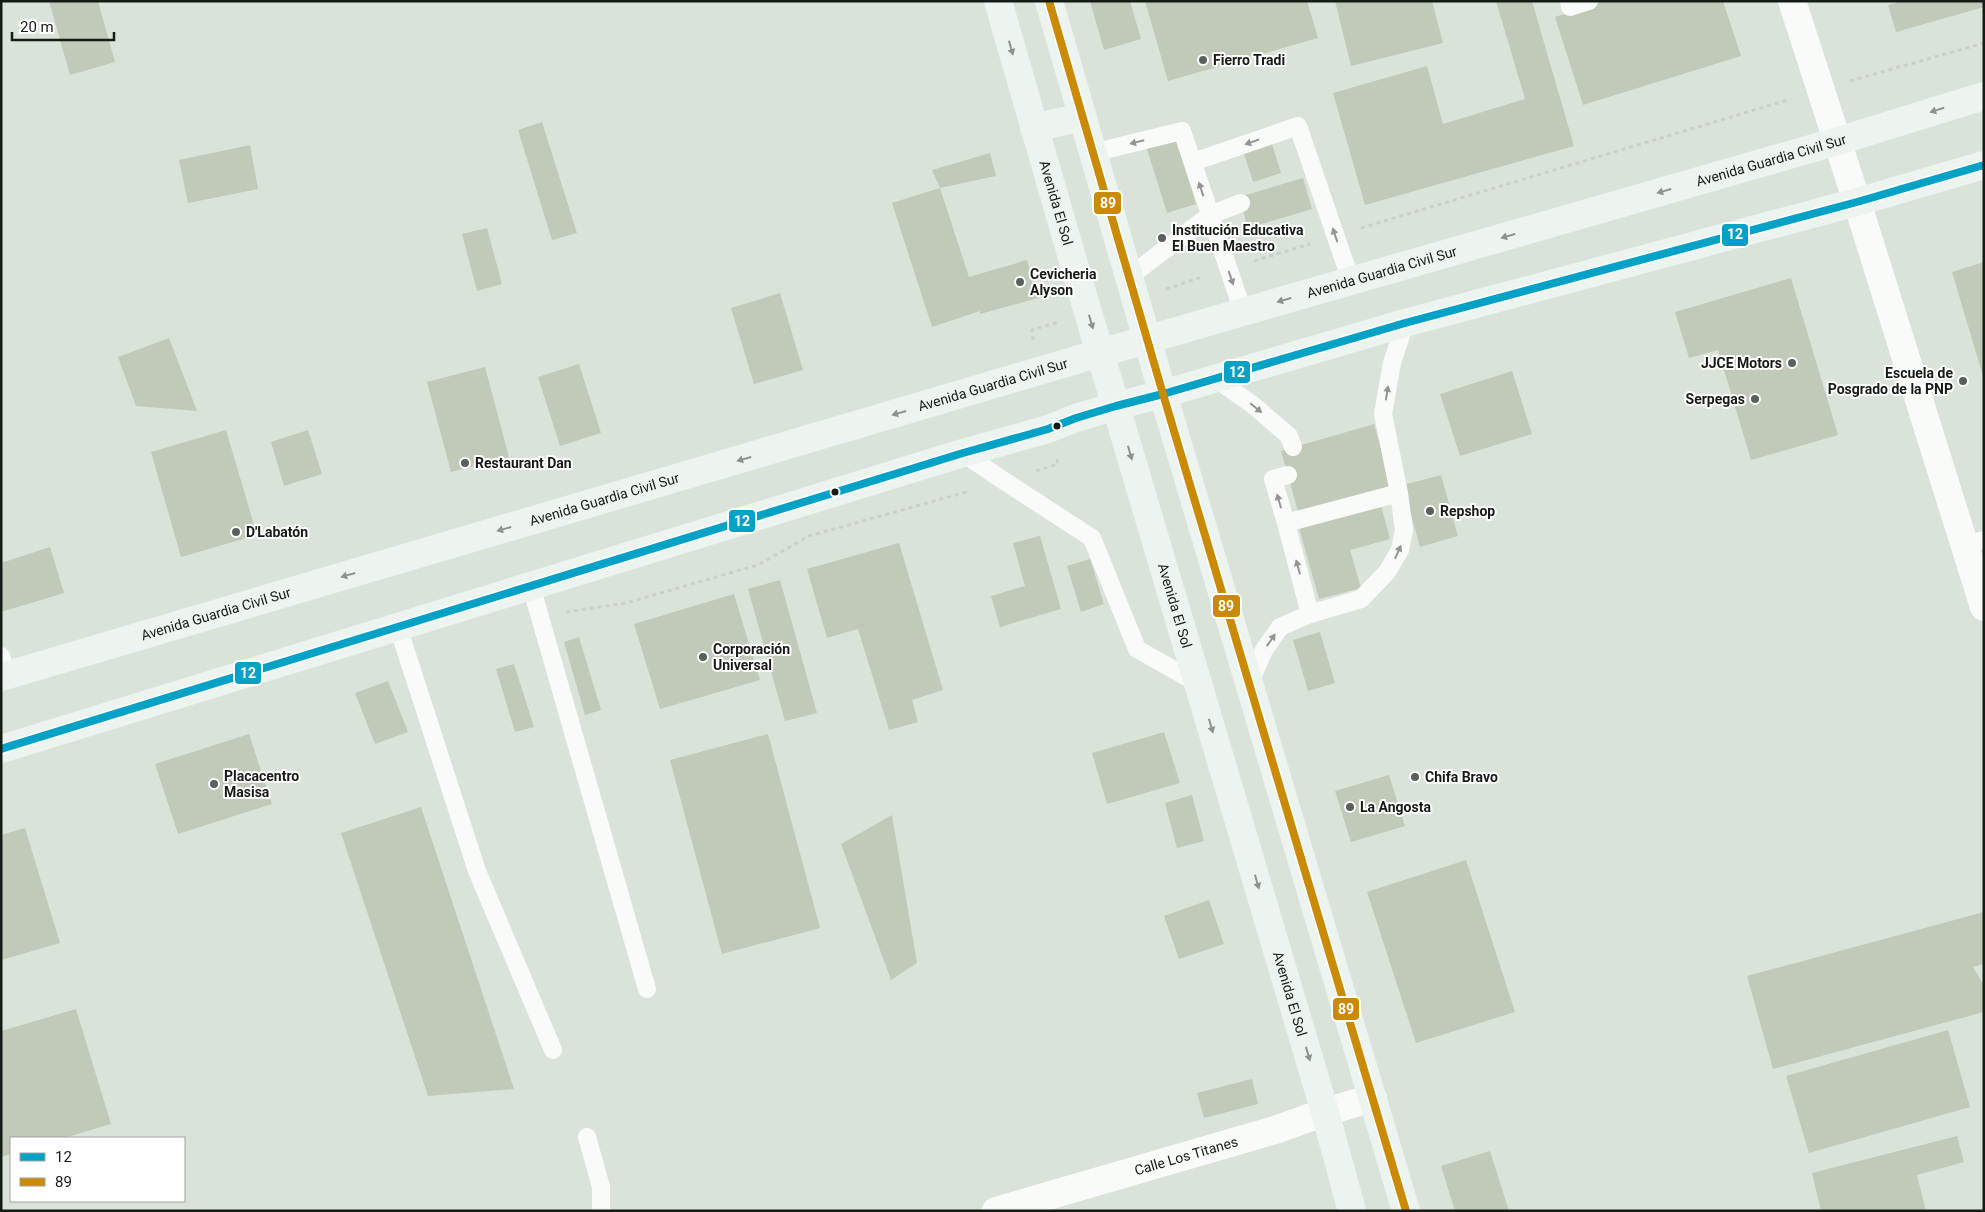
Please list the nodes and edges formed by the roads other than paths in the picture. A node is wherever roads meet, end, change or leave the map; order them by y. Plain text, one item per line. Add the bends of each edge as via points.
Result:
1 (998, 1) edge
2 (1049, 1) edge
3 (1569, 1) edge
4 (1589, 1) edge
5 (1792, 1) edge
6 (1984, 96) edge
7 (1082, 117) junction
8 (1034, 128) junction
9 (1838, 141) junction
10 (1092, 153) junction
11 (1193, 162) junction
12 (1984, 165) edge
13 (1857, 202) junction
14 (1242, 204) dead end
15 (1210, 215) junction
16 (1129, 277) junction
17 (1351, 281) junction
18 (1243, 312) junction
19 (1405, 323) junction
20 (1148, 340) junction
21 (1100, 354) junction
22 (1216, 379) junction
23 (1163, 394) junction
24 (1116, 406) junction
25 (1293, 447) dead end
26 (963, 453) junction
27 (1288, 475) dead end
28 (1399, 492) junction
29 (1286, 523) junction
30 (1974, 543) edge
31 (532, 586) junction
32 (1984, 607) edge
33 (1310, 614) junction
34 (398, 627) junction
35 (3, 669) edge
36 (1199, 684) junction
37 (1249, 684) junction
38 (1, 749) edge
39 (647, 989) dead end
40 (553, 1050) dead end
41 (1373, 1098) junction
42 (1325, 1112) junction
43 (587, 1137) dead end
44 (602, 1211) edge
45 (996, 1211) edge
46 (1352, 1211) edge
47 (1406, 1211) edge

1 -> 8 main road, Avenida El Sol
2 - 7 main road
3 - 4 lane via 1570,7
5 - 9 street
6 -> 9 main road, Avenida Guardia Civil Sur
7 - 8 main road
7 - 10 main road
8 -> 21 main road, Avenida El Sol
9 - 13 street
9 -> 17 main road, Avenida Guardia Civil Sur
11 -> 10 lane via 1182,131
10 - 16 main road
15 -> 11 lane
17 -> 11 lane via 1310,181 1298,126
12 - 13 main road
13 - 19 main road
13 - 30 street
14 - 15 lane
15 - 16 lane
15 -> 18 lane
16 - 20 main road
17 -> 18 main road, Avenida Guardia Civil Sur
18 - 20 main road, Avenida Guardia Civil Sur
19 - 22 main road
28 -> 19 lane via 1384,414 1392,363
20 - 21 main road, Avenida Guardia Civil Sur
20 - 23 main road
21 - 24 main road, Avenida El Sol
21 -> 35 main road, Avenida Guardia Civil Sur
22 - 23 main road
22 -> 25 lane via 1289,436
23 - 24 main road
23 - 37 main road
24 - 26 main road
24 -> 36 main road, Avenida El Sol
26 - 31 main road
26 - 36 lane via 1092,538 1137,649
29 -> 27 lane via 1273,479
28 - 29 lane
33 -> 28 lane via 1361,599 1387,572 1400,550 1404,530
33 -> 29 lane
30 - 32 street
31 - 34 main road
31 - 39 lane
37 -> 33 lane via 1264,650 1280,627
34 - 38 main road
34 - 40 lane via 477,871
36 -> 42 main road, Avenida El Sol
37 - 41 main road
41 - 42 street, Calle Los Titanes
41 - 47 main road
42 - 45 street, Calle Los Titanes via 1275,1130
42 - 46 main road, Avenida El Sol
43 - 44 lane via 601,1187

